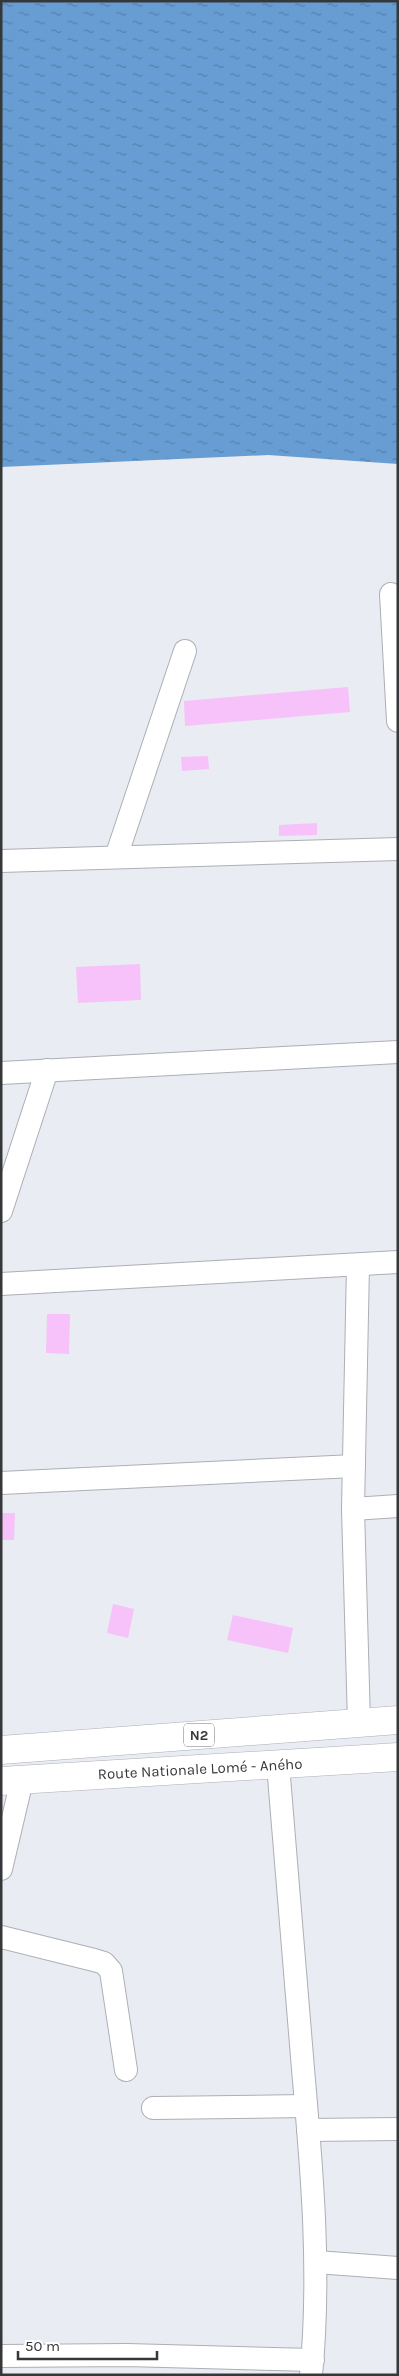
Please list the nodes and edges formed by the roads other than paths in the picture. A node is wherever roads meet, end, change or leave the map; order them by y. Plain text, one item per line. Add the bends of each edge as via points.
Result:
1 (391, 594) dead end
2 (185, 651) dead end
3 (398, 721) edge
4 (398, 849) edge
5 (116, 857) junction
6 (1, 861) edge
7 (398, 1052) edge
8 (47, 1070) junction
9 (1, 1073) edge
10 (1, 1210) edge
11 (398, 1262) edge
12 (358, 1265) junction
13 (1, 1284) edge
14 (354, 1466) junction
15 (1, 1483) edge
16 (398, 1506) edge
17 (353, 1509) junction
18 (398, 1720) edge
19 (359, 1722) junction
20 (1, 1750) edge
21 (398, 1757) edge
22 (278, 1764) junction
23 (12, 1780) edge
24 (1, 1869) edge
25 (1, 1937) edge
26 (126, 2070) dead end
27 (306, 2106) junction
28 (153, 2108) dead end
29 (398, 2129) edge
30 (308, 2130) junction
31 (316, 2262) junction
32 (398, 2268) edge
33 (1, 2356) edge
34 (312, 2367) edge

1 - 3 street
2 - 5 street
4 - 5 street
5 - 6 street
7 - 8 street
8 - 9 street
8 - 10 street
11 - 12 street
12 - 13 street
12 - 14 street
14 - 15 street
14 - 17 street
16 - 17 street
17 - 19 street
18 - 19 highway, N2
19 - 20 highway, N2
21 - 22 highway, Route Nationale Lomé - Aného / N2
22 - 23 highway, Route Nationale Lomé - Aného / N2
22 - 27 street
23 - 24 street
25 - 26 street via 104,1963 112,1971
27 - 28 street
27 - 30 street
29 - 30 street
30 - 31 street
31 - 32 street
31 - 34 street
33 - 34 street via 127,2355

